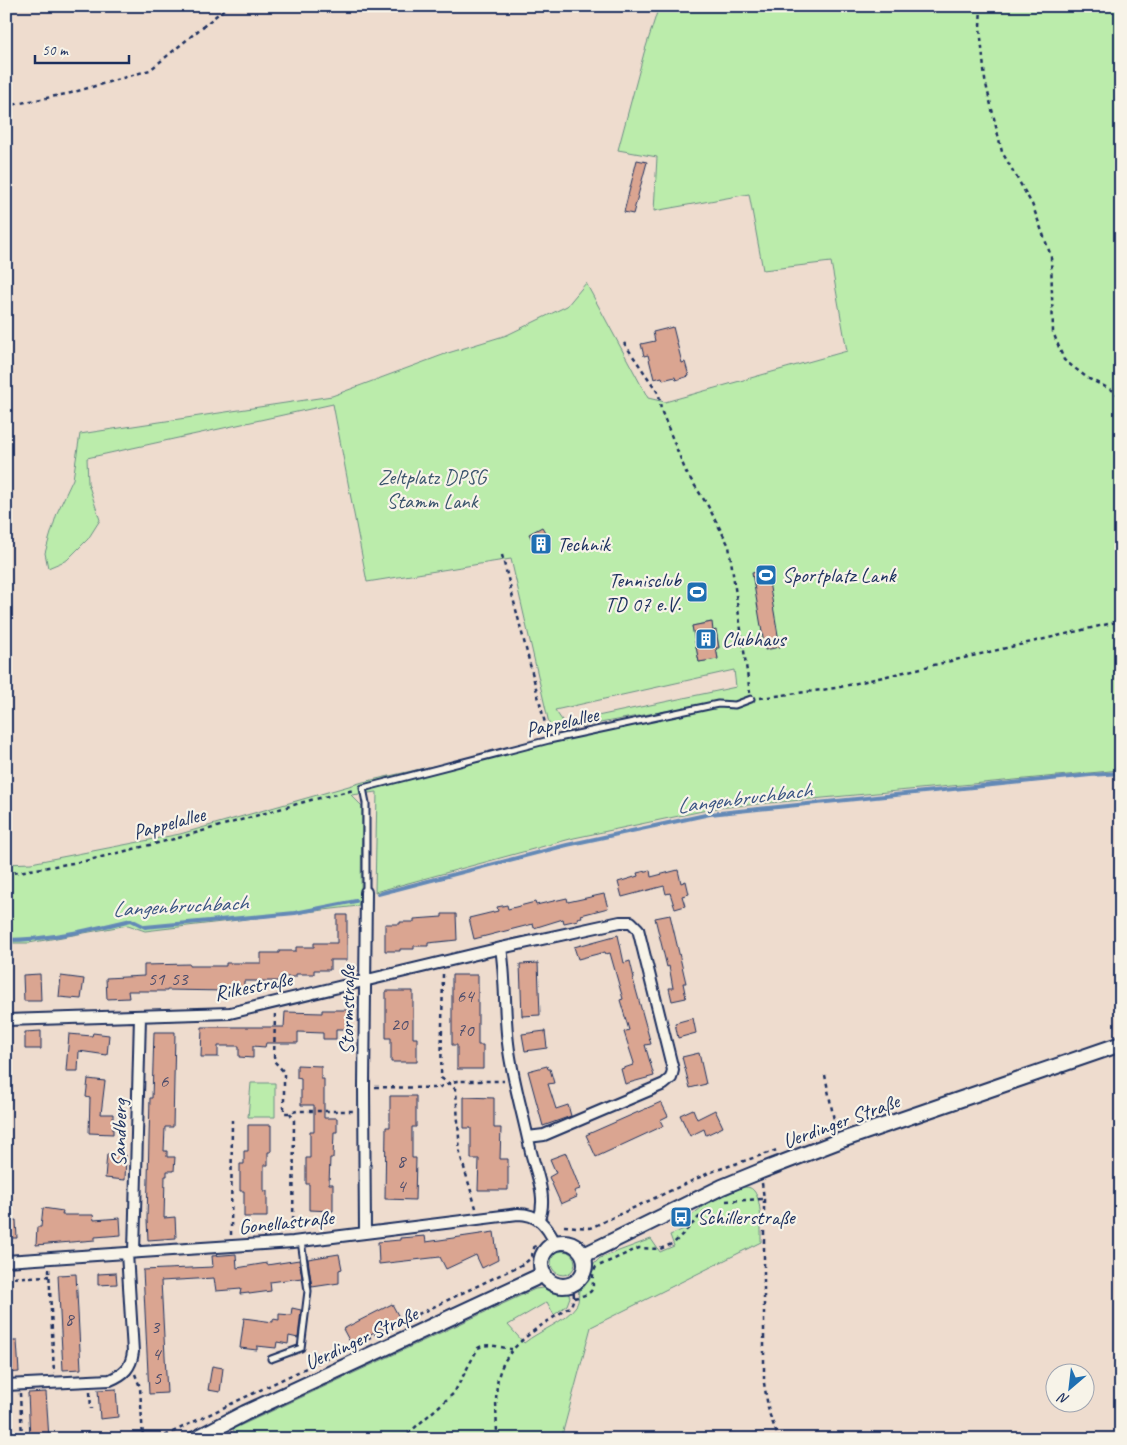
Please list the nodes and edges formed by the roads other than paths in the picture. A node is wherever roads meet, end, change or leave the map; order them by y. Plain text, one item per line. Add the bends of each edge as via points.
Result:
1 (751, 700) road end
2 (363, 788) joint
3 (366, 892) joint
4 (501, 948) junction
5 (366, 980) junction
6 (140, 1016) junction
7 (6, 1020) edge
8 (1121, 1044) edge
9 (528, 1137) junction
10 (538, 1219) junction
11 (365, 1233) junction
12 (297, 1241) junction
13 (555, 1243) junction
14 (131, 1252) junction
15 (584, 1255) junction
16 (6, 1261) edge
17 (544, 1274) junction
18 (271, 1359) dead end
19 (6, 1385) edge
20 (195, 1439) edge

1 - 2 lane, Pappelallee via 549,740
2 - 3 lane, Stormstraße via 366,803
3 - 5 street, Stormstraße
4 - 5 street, Rilkestraße
4 - 9 street via 508,1045
4 - 9 street via 620,922 635,924 673,1070 671,1078 664,1084 544,1135
5 - 6 street, Rilkestraße via 230,1013
5 - 11 street, Stormstraße
6 - 7 street, Rilkestraße
6 - 14 street, Sandberg
8 - 15 street, Uerdinger Straße via 839,1141 715,1190
9 - 10 street via 542,1194 542,1210
10 - 11 street, Gonellastraße via 525,1214
10 - 13 street
11 - 12 street, Gonellastraße
12 - 14 street, Gonellastraße
12 - 18 lane via 308,1291 301,1348
13 - 15 street via 572,1243
13 - 17 street via 541,1260
14 - 16 street, Gonellastraße
14 - 19 street, Sandberg via 133,1352 131,1364 121,1375 110,1380
15 - 17 street via 584,1271 573,1283 557,1285
17 - 20 street, Uerdinger Straße

